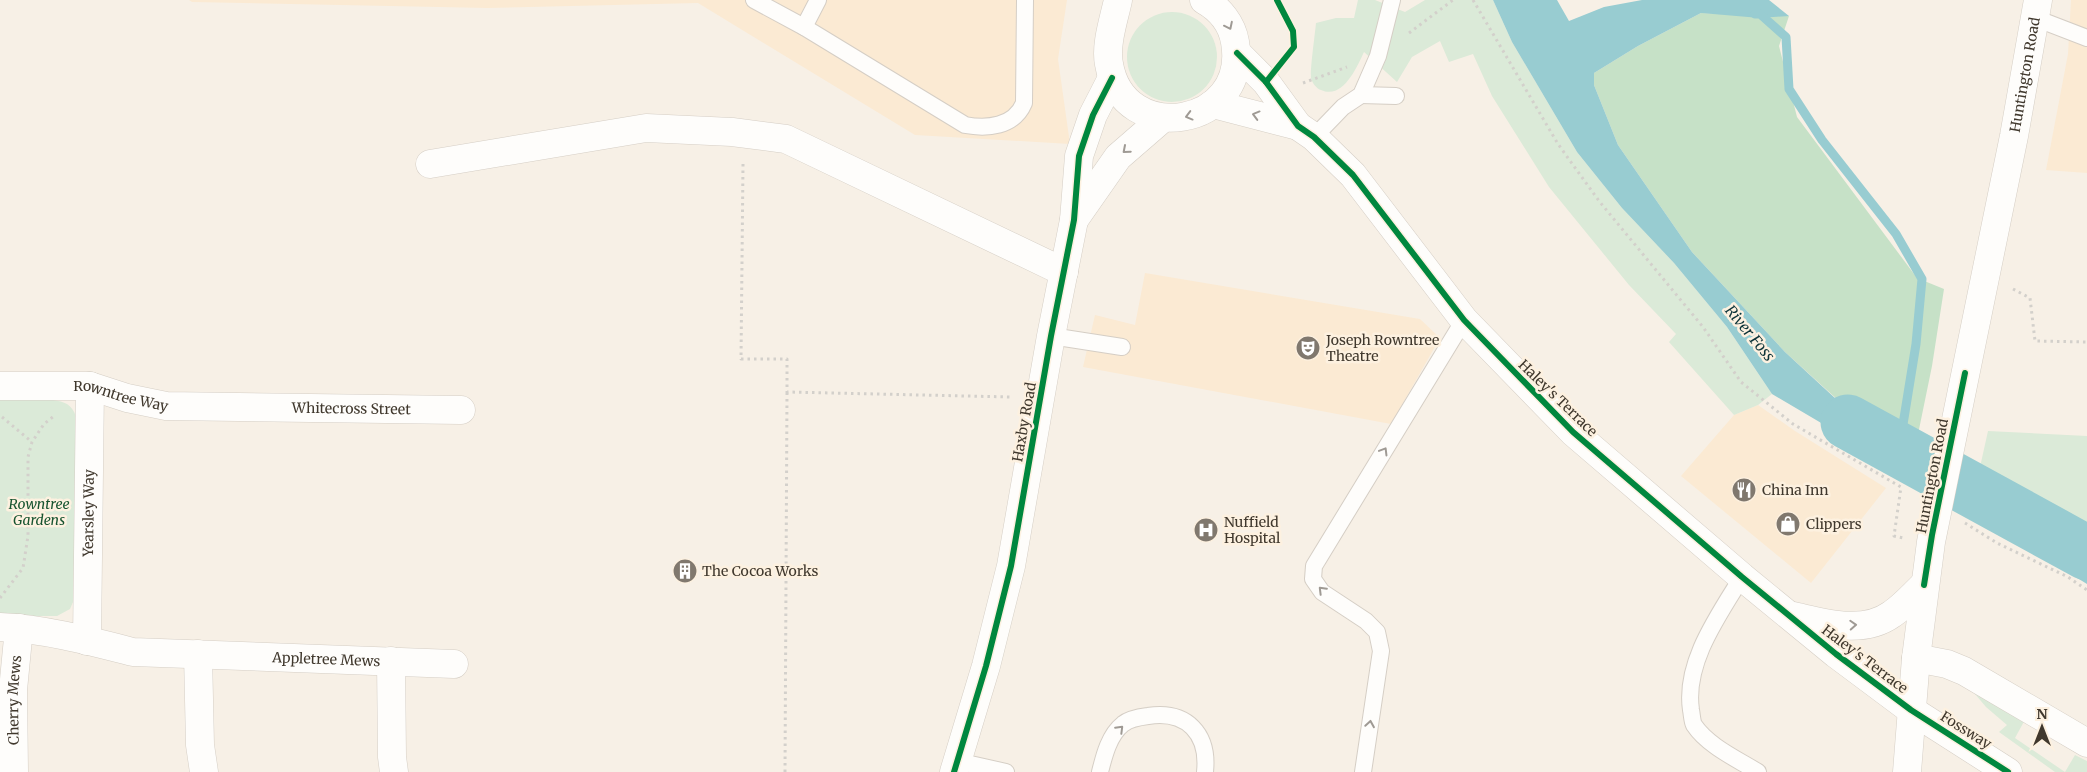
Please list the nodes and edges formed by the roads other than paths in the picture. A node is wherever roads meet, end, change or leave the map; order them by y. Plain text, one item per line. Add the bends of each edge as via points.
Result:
1 (754, 0) edge
2 (818, 0) edge
3 (1025, 0) edge
4 (1118, 0) edge
5 (1139, 0) edge
6 (1392, 0) edge
7 (1208, 1) edge
8 (2037, 9) edge
9 (804, 27) junction
10 (1112, 32) junction
11 (2087, 38) edge
12 (1237, 53) junction
13 (1112, 78) junction
14 (1361, 95) junction
15 (1396, 96) dead end
16 (1213, 104) junction
17 (1163, 118) junction
18 (1306, 131) junction
19 (430, 164) dead end
20 (1074, 220) junction
21 (1064, 272) junction
22 (1464, 320) junction
23 (1051, 336) junction
24 (1122, 347) dead end
25 (0, 386) edge
26 (90, 386) junction
27 (242, 408) joint
28 (461, 410) dead end
29 (1742, 578) junction
30 (1924, 585) junction
31 (1788, 615) junction
32 (10, 628) edge
33 (87, 640) junction
34 (198, 654) junction
35 (1916, 658) junction
36 (391, 661) junction
37 (454, 664) dead end
38 (1911, 710) junction
39 (2087, 743) edge
40 (955, 767) edge
41 (14, 772) edge
42 (204, 772) edge
43 (394, 772) edge
44 (1006, 772) edge
45 (1100, 772) edge
46 (1205, 772) edge
47 (1363, 772) edge
48 (1758, 772) edge
49 (1907, 772) edge
50 (2008, 772) edge

1 - 9 lane
2 - 9 lane
3 - 9 lane via 1024,103 1020,111 994,128 965,125
4 - 10 street
5 - 10 street via 1122,14
6 - 14 lane via 1378,56
7 -> 12 street via 1225,17 1234,35
8 - 11 lane
8 - 30 street, Huntington Road
10 - 13 street via 1108,62
12 - 16 street via 1234,73 1226,90
12 - 18 street, Haley's Terrace
13 - 17 street via 1124,97 1141,111
13 - 20 street, Haxby Road via 1093,115 1078,156
14 - 15 lane
14 - 18 lane
16 -> 17 street via 1198,114
18 -> 16 street, Haley's Terrace
17 -> 20 street, Haxby Road via 1118,157
18 - 22 street, Haley's Terrace via 1353,175
19 - 21 street via 646,128 744,133 786,139
20 - 21 street, Haxby Road
21 - 23 street, Haxby Road
22 - 29 street, Haley's Terrace via 1573,432
47 -> 22 lane via 1381,651 1377,632 1322,592 1313,579 1314,566
23 - 24 lane
23 - 40 street, Haxby Road via 1012,566
25 - 26 street, Rowntree Way
26 - 27 street, Rowntree Way via 166,406
26 - 33 street, Yearsley Way
27 - 28 street, Whitecross Street
29 - 31 street, Haley's Terrace
29 - 48 lane via 1716,618 1696,663 1690,702 1693,724 1709,740
31 -> 30 street via 1833,625 1871,623 1893,613
30 - 35 street, Huntington Road
31 - 38 street, Haley's Terrace
32 - 33 street, Appletree Mews
32 - 41 street, Cherry Mews
33 - 34 street, Appletree Mews via 133,652
34 - 36 street, Appletree Mews
34 - 42 street via 200,744
35 - 38 street, Huntington Road
35 - 39 street via 1941,662 1964,671
36 - 37 street, Appletree Mews
36 - 43 street
38 - 49 street, Huntington Road
38 - 50 street, Fossway
40 - 44 lane
45 -> 46 lane via 1112,737 1123,724 1155,715 1175,717 1191,724 1203,743

